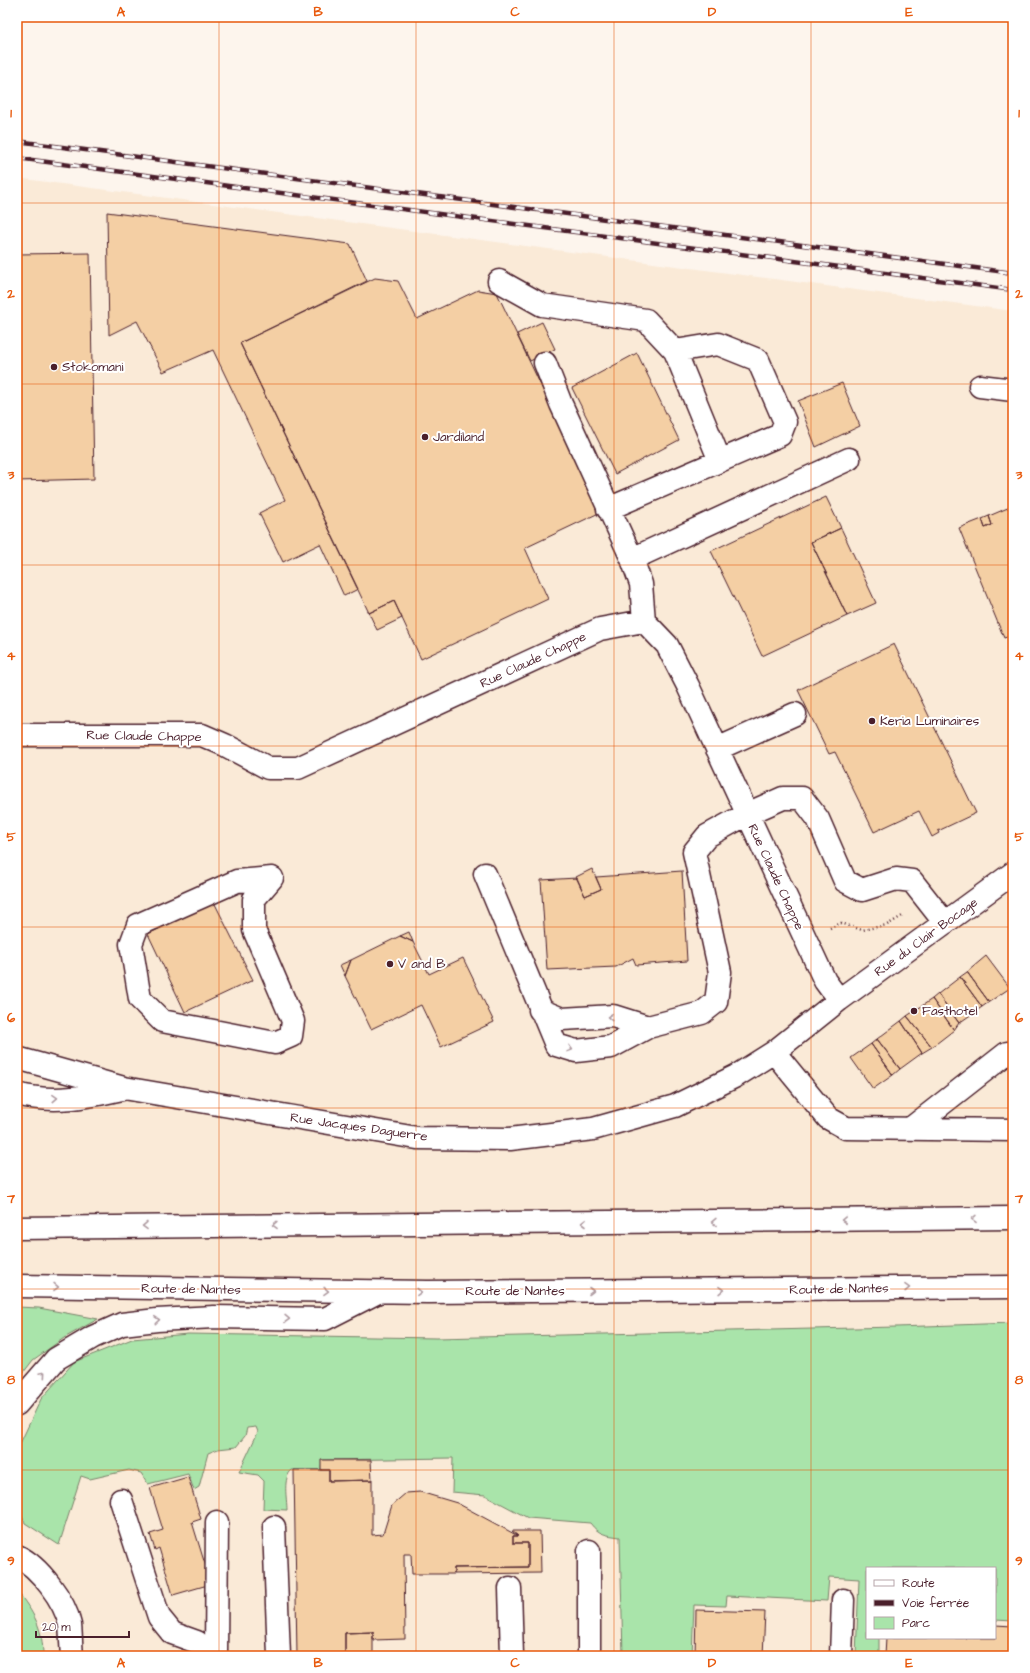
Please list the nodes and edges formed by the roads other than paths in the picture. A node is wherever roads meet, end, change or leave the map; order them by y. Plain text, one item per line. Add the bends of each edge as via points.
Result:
1 (499, 280) dead end
2 (675, 351) junction
3 (545, 363) dead end
4 (980, 386) dead end
5 (1013, 390) edge
6 (850, 459) dead end
7 (720, 461) junction
8 (608, 509) junction
9 (632, 559) junction
10 (644, 621) junction
11 (795, 714) dead end
12 (17, 735) edge
13 (717, 749) junction
14 (747, 814) junction
15 (1013, 873) edge
16 (485, 874) dead end
17 (272, 878) joint
18 (945, 923) junction
19 (839, 1000) junction
20 (540, 1010) junction
21 (648, 1027) junction
22 (774, 1052) junction
23 (1007, 1053) dead end
24 (17, 1058) edge
25 (124, 1088) junction
26 (17, 1094) edge
27 (910, 1129) junction
28 (1013, 1130) edge
29 (1013, 1218) edge
30 (17, 1228) edge
31 (17, 1286) edge
32 (1013, 1287) edge
33 (380, 1291) junction
34 (17, 1404) edge
35 (121, 1500) dead end
36 (217, 1522) dead end
37 (274, 1527) dead end
38 (589, 1551) dead end
39 (17, 1556) edge
40 (510, 1588) dead end
41 (843, 1600) dead end
42 (72, 1656) edge
43 (207, 1656) edge
44 (216, 1656) edge
45 (279, 1656) edge
46 (512, 1656) edge
47 (589, 1656) edge
48 (841, 1656) edge

1 - 2 main road via 542,305 646,320
2 - 7 main road
2 - 7 main road via 718,344 758,360 785,422 780,435
3 - 8 main road
4 - 5 main road
6 - 9 main road
7 - 8 main road
8 - 9 main road
9 - 10 main road via 641,584
10 - 12 main road, Rue Claude Chappe via 600,629 298,768 268,768 225,744 202,735
10 - 13 main road, Rue Claude Chappe via 667,644
11 - 13 main road
13 - 14 main road, Rue Claude Chappe
14 - 18 main road via 783,798 802,798 818,819 845,881 862,890 896,879 912,881
14 - 19 main road, Rue Claude Chappe via 825,981
14 - 21 main road via 707,836 694,852 720,972 716,1002 702,1013
15 - 18 main road, Rue du Clair Bocage
16 - 20 main road
17 - 17 main road via 237,881 138,925 130,944 140,999 162,1021 275,1043 291,1036 294,1021 254,930 254,899
18 - 19 main road, Rue du Clair Bocage
19 - 22 main road, Rue Jacques Daguerre
21 -> 20 main road via 613,1016 562,1019
20 -> 21 main road via 556,1045 576,1051 611,1047
22 - 25 main road, Rue Jacques Daguerre via 736,1076 675,1106 594,1129 510,1139 417,1138
22 - 27 main road via 828,1118 840,1125 846,1128
23 - 27 main road
24 - 25 main road, Rue Jacques Daguerre
26 -> 25 main road via 36,1099 89,1097
27 - 28 main road
29 -> 30 main road
31 -> 33 main road, Route de Nantes
33 -> 32 main road, Route de Nantes
34 -> 33 main road via 56,1359 93,1337 122,1324 214,1317 325,1319
35 - 43 main road via 159,1617 172,1633 197,1642
36 - 44 main road
37 - 45 main road
38 - 47 main road
39 - 42 main road via 27,1561 54,1588 70,1624
40 - 46 main road
41 - 48 main road

